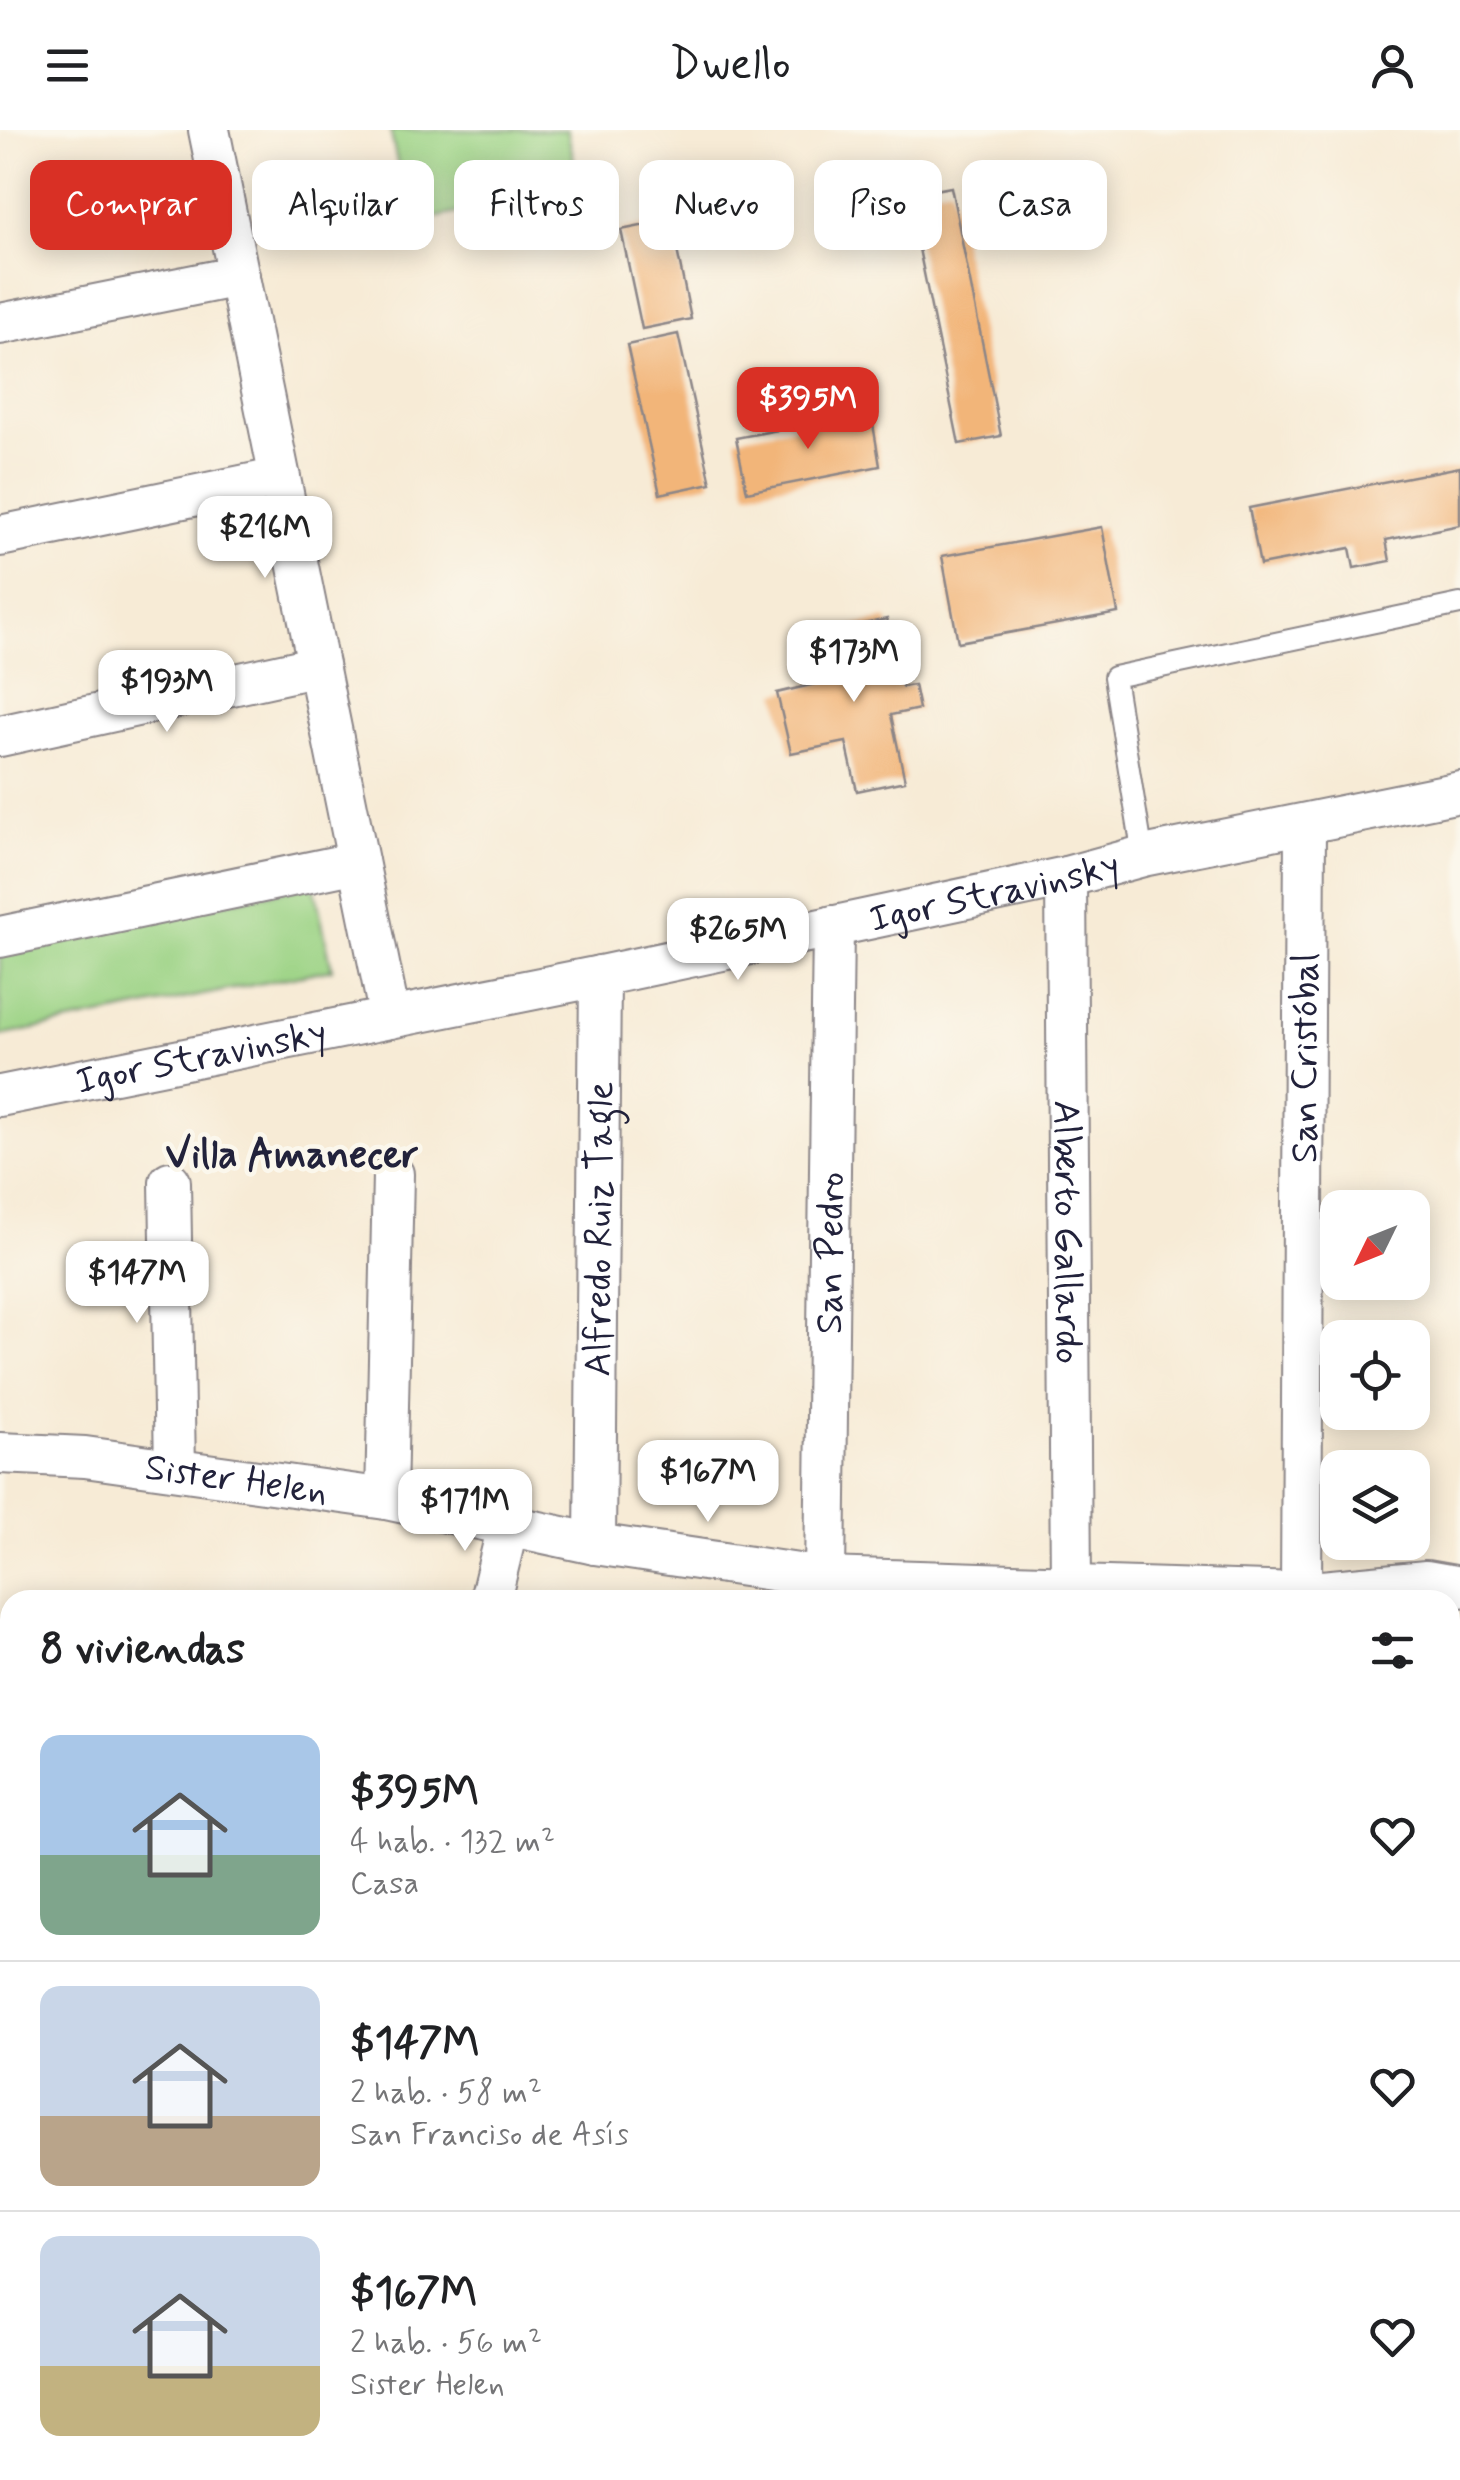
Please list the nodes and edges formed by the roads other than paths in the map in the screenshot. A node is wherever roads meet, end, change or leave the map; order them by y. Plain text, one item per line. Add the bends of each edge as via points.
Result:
1 (209, 130) edge
2 (239, 276) junction
3 (0, 324) edge
4 (280, 478) junction
5 (0, 536) edge
6 (1460, 604) edge
7 (318, 666) junction
8 (0, 736) edge
9 (1460, 792) edge
10 (1305, 825) junction
11 (1144, 856) junction
12 (358, 862) junction
13 (1066, 876) junction
14 (834, 926) junction
15 (0, 937) edge
16 (600, 976) junction
17 (390, 1018) junction
18 (0, 1096) edge
19 (393, 1174) dead end
20 (170, 1182) dead end
21 (0, 1453) edge
22 (175, 1469) junction
23 (386, 1499) junction
24 (508, 1526) junction
25 (596, 1544) junction
26 (825, 1578) junction
27 (1443, 1584) edge
28 (1072, 1588) junction
29 (492, 1590) edge
30 (1164, 1590) edge
31 (1301, 1590) edge
32 (1348, 1590) edge

1 - 2 street
2 - 3 street
2 - 4 street
4 - 5 street
4 - 7 street
6 - 11 lane via 1114,677
7 - 8 street
7 - 12 street
9 - 10 street, Igor Stravinsky
10 - 11 street, Igor Stravinsky
10 - 31 street, San Cristóbal
11 - 13 street, Igor Stravinsky
12 - 15 street
12 - 17 street
13 - 14 street, Igor Stravinsky
13 - 28 street, Alberto Gallardo
14 - 16 street, Igor Stravinsky
14 - 26 street, San Pedro
16 - 17 street, Igor Stravinsky
16 - 25 street, Alfredo Ruiz Tagle
17 - 18 street, Igor Stravinsky
19 - 23 street
20 - 22 street
21 - 22 street, Sister Helen
22 - 23 street, Sister Helen
23 - 24 street, Sister Helen
24 - 25 street, Sister Helen
24 - 29 street
25 - 26 street, Sister Helen
26 - 28 street, Sister Helen
27 - 32 street, Sister Helen
28 - 30 street, Sister Helen

